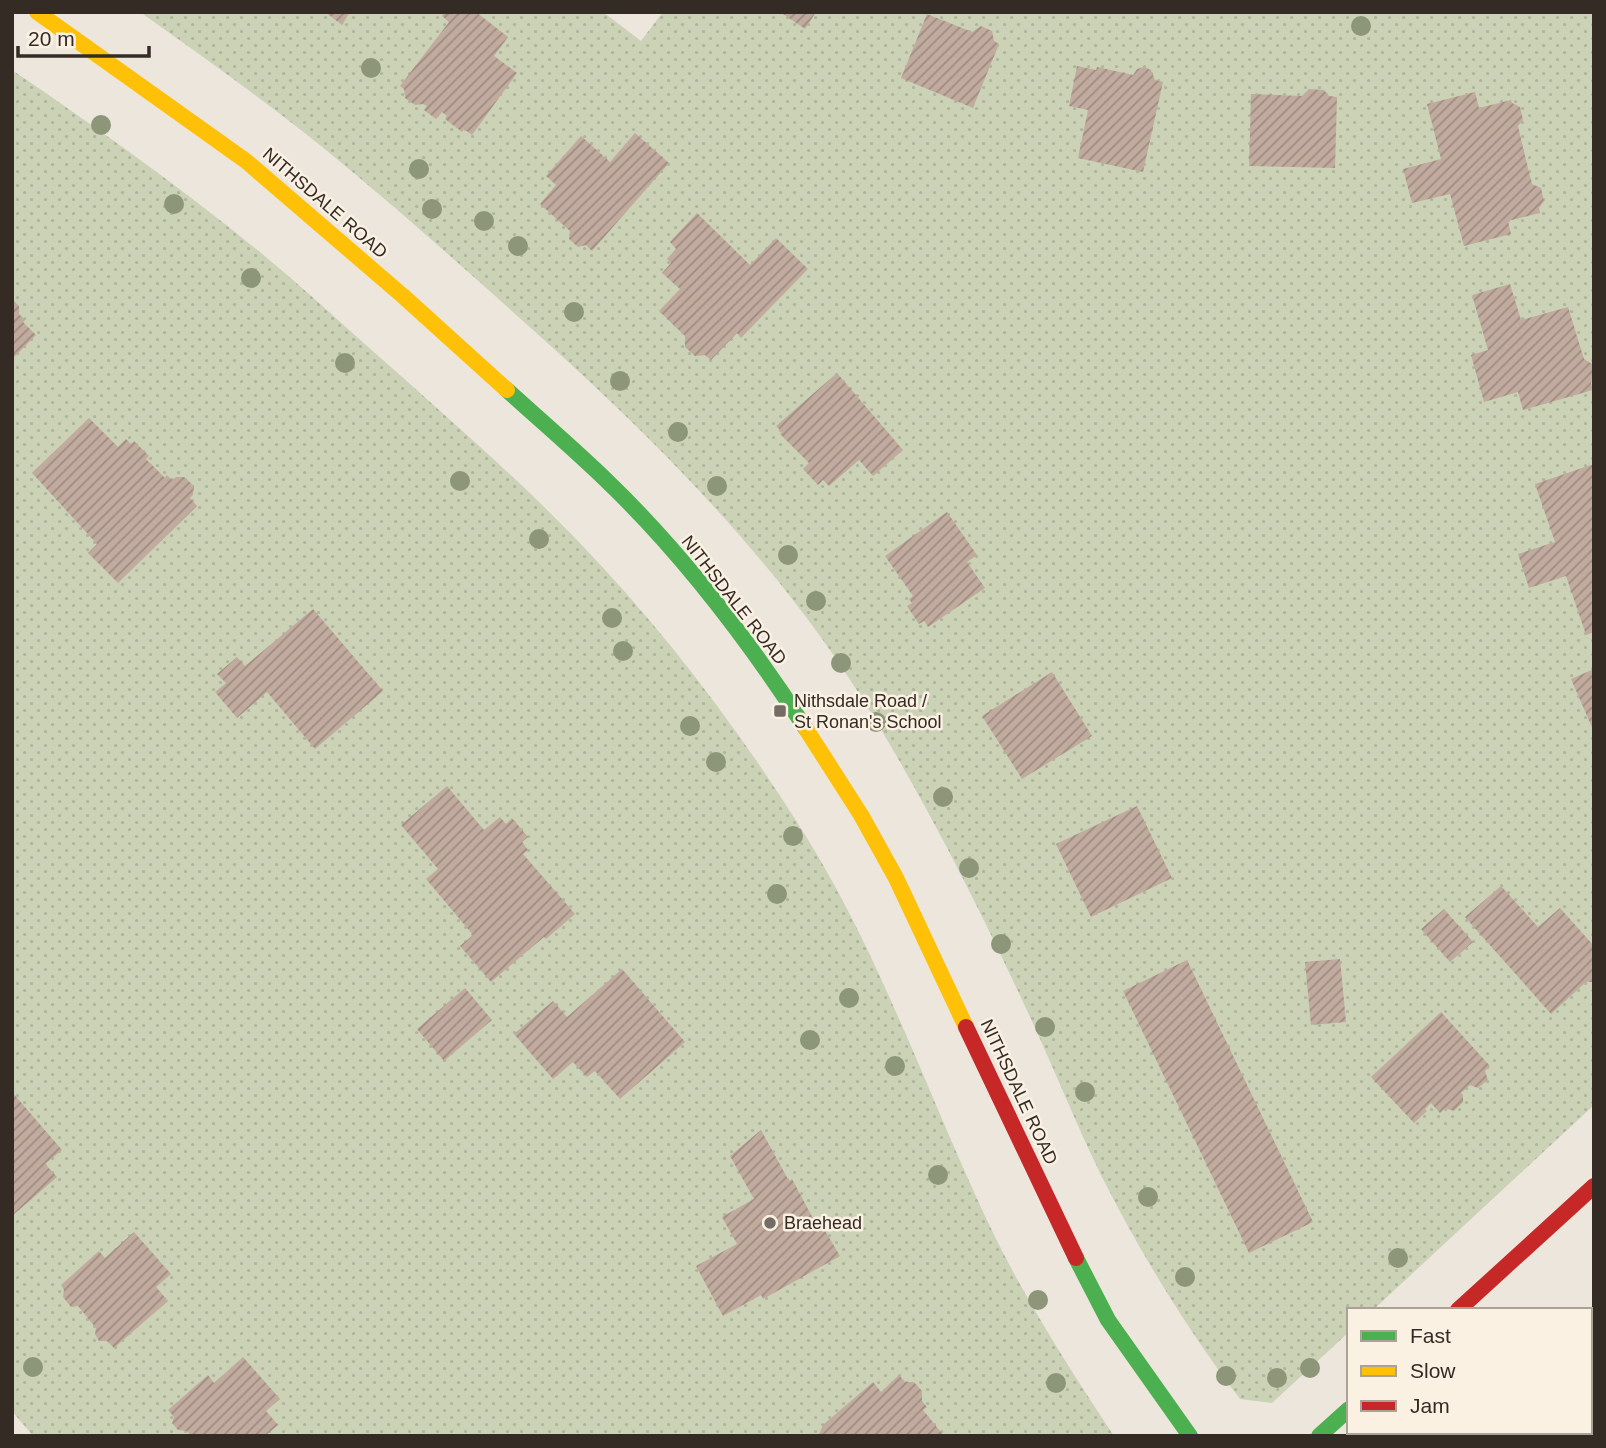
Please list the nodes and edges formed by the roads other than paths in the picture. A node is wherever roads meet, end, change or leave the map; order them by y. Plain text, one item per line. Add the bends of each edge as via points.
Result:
1 (37, 12) edge
2 (1594, 1186) edge
3 (1460, 1308) edge
4 (1347, 1411) edge
5 (1190, 1436) edge
6 (1320, 1436) edge

1 - 5 street, NITHSDALE ROAD via 283,191 607,481 711,598 785,697 861,815 896,878 1108,1320
2 - 3 street
4 - 6 street

